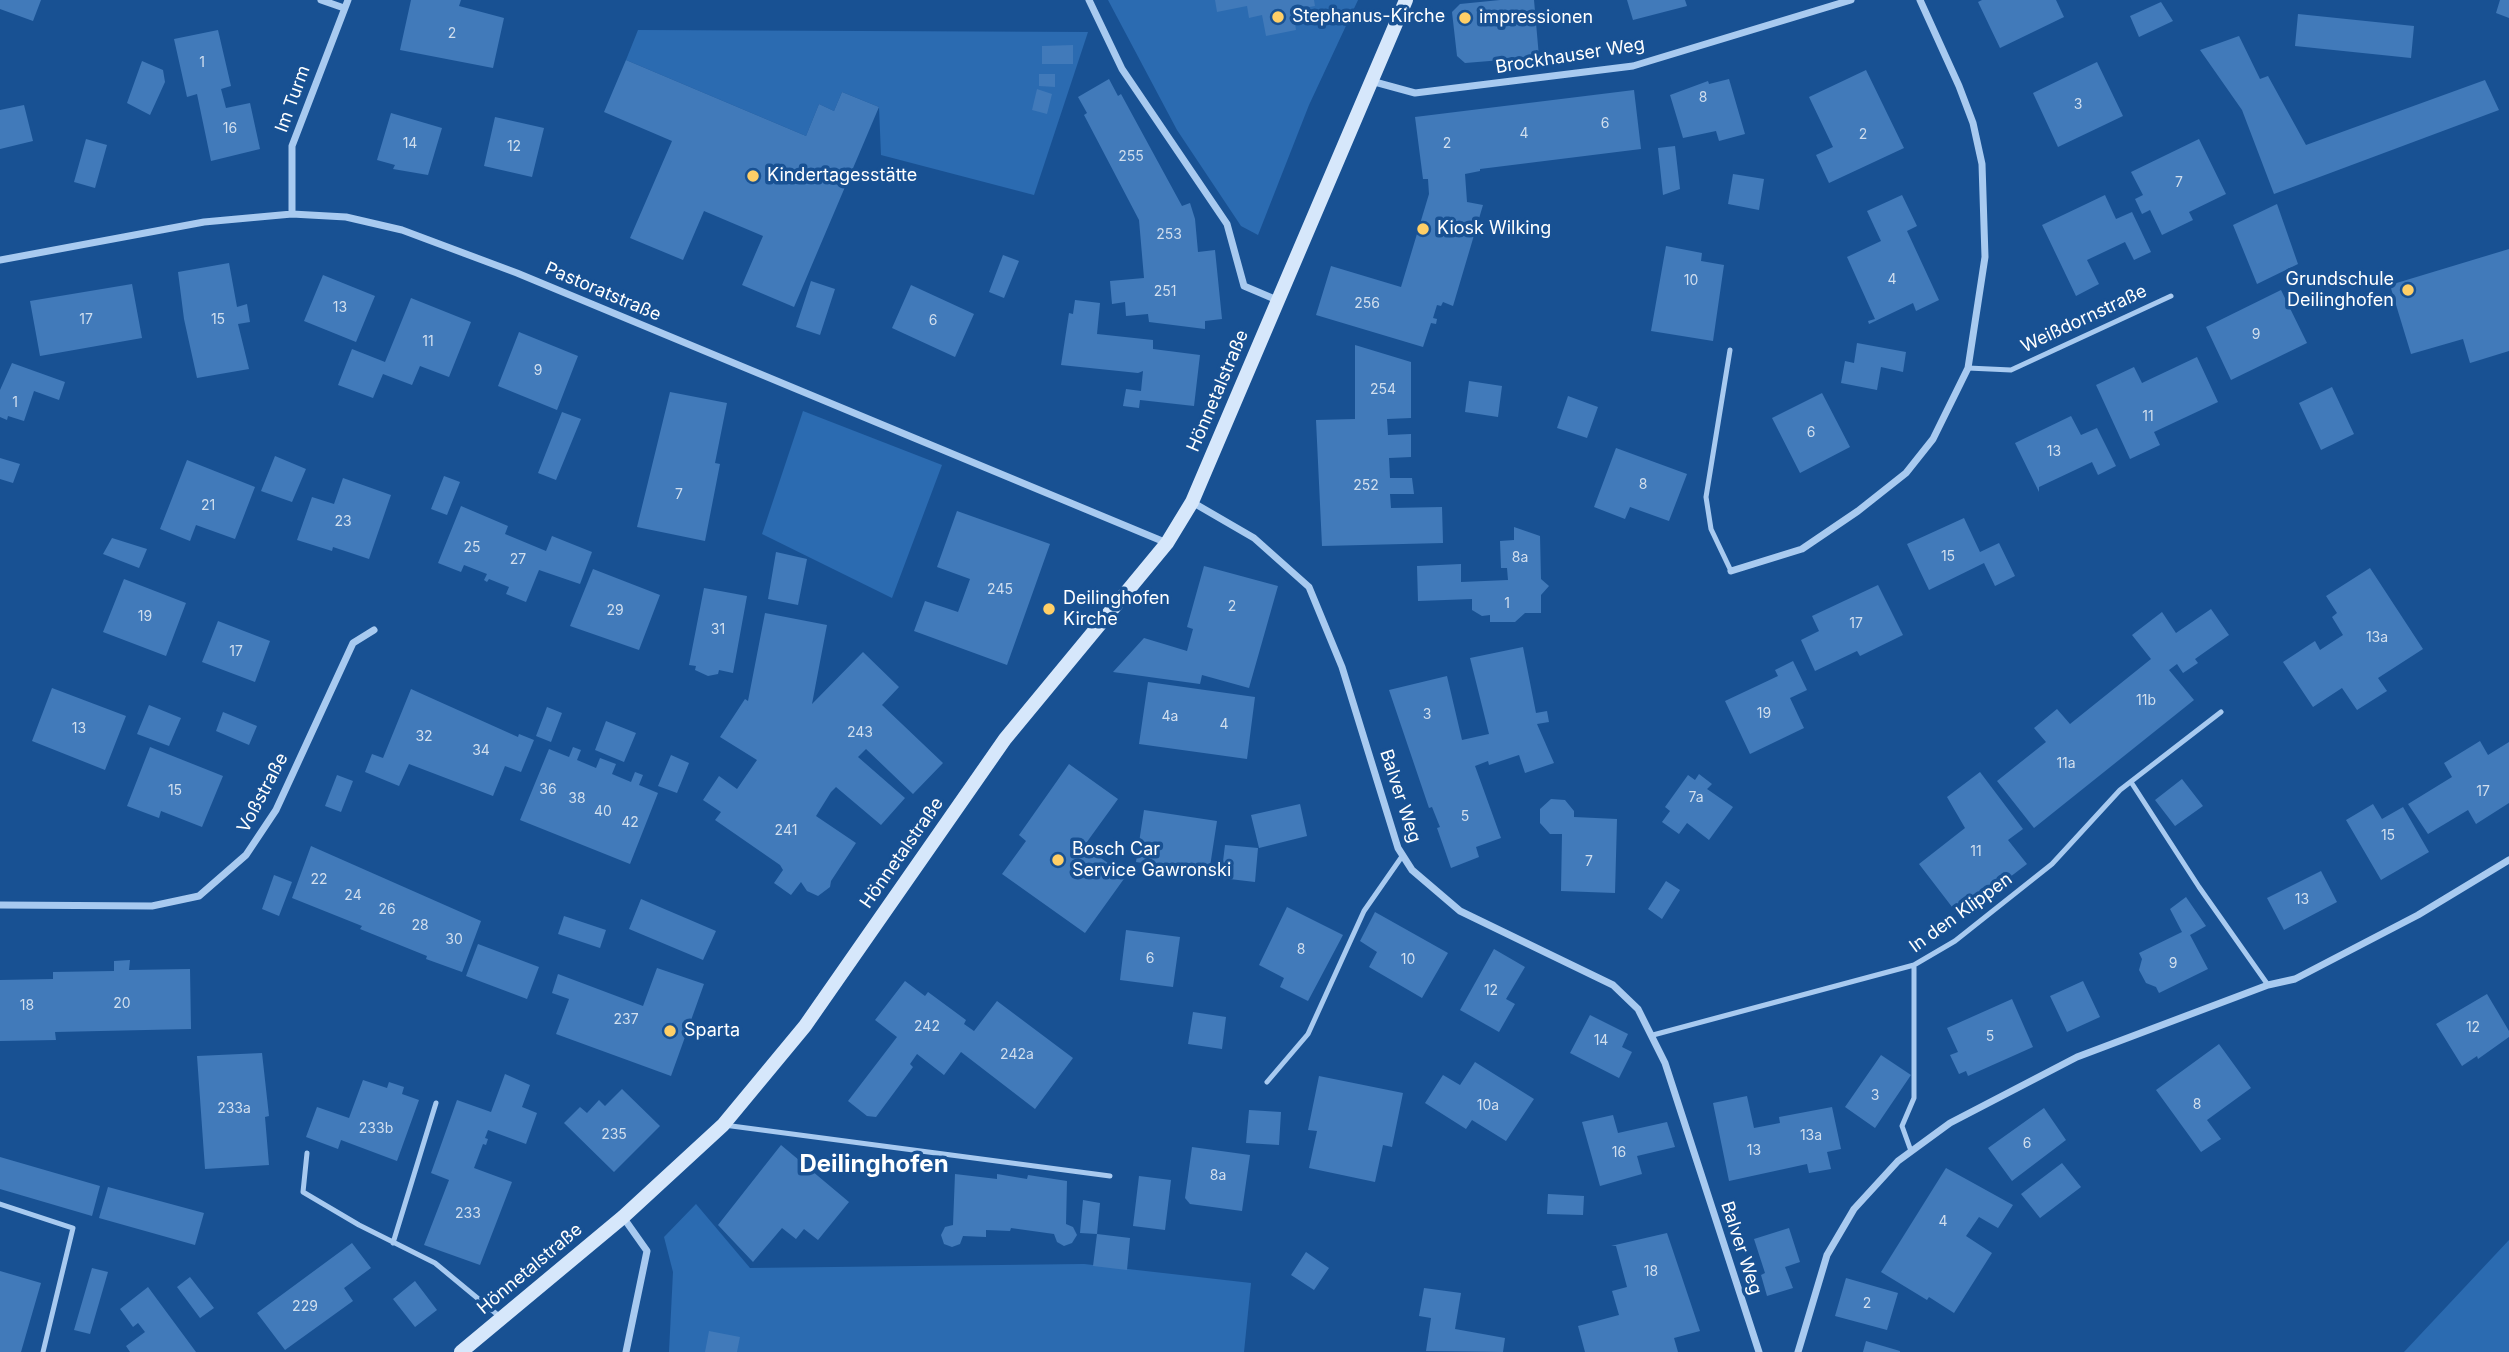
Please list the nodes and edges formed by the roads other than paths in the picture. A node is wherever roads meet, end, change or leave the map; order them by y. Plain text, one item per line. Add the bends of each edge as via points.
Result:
1 (321, 0) edge
2 (348, 0) edge
3 (1088, 0) edge
4 (1406, 0) edge
5 (1851, 0) edge
6 (1920, 0) edge
7 (344, 8) junction
8 (1371, 81) junction
9 (292, 214) junction
10 (0, 260) edge
11 (2171, 296) dead end
12 (1277, 300) junction
13 (1730, 350) dead end
14 (1968, 368) junction
15 (1192, 502) junction
16 (1167, 543) junction
17 (1731, 571) joint
18 (374, 630) dead end
19 (2221, 712) dead end
20 (2131, 782) junction
21 (1403, 855) junction
22 (2509, 860) edge
23 (0, 905) edge
24 (1914, 965) junction
25 (2268, 985) junction
26 (1653, 1035) junction
27 (1267, 1082) dead end
28 (436, 1103) dead end
29 (723, 1125) junction
30 (1911, 1151) junction
31 (307, 1153) dead end
32 (1110, 1176) dead end
33 (0, 1204) edge
34 (623, 1217) junction
35 (393, 1243) junction
36 (502, 1318) junction
37 (43, 1352) edge
38 (461, 1352) edge
39 (626, 1352) edge
40 (1759, 1352) edge
41 (1798, 1352) edge

1 - 7 street
2 - 7 street, Im Turm
3 - 12 street via 1122,69 1227,224 1244,286
4 - 8 main road, Hönnetalstraße
5 - 8 street, Brockhauser Weg via 1633,66 1415,93
6 - 14 street via 1973,123 1982,164 1985,257
7 - 9 street, Im Turm via 292,146
8 - 12 main road, Hönnetalstraße
9 - 10 street, Pastoratstraße via 204,222
9 - 16 street, Pastoratstraße via 346,217 401,230 517,273
11 - 14 lane, Weißdornstraße via 2011,370
12 - 15 main road, Hönnetalstraße
13 - 17 lane via 1706,496 1711,529
14 - 17 street via 1933,439 1906,473 1801,549
15 - 16 main road, Hönnetalstraße
15 - 21 street, Balver Weg via 1254,538 1309,587 1342,667
16 - 29 main road, Hönnetalstraße via 1005,738 805,1026
18 - 23 street, Voßstraße via 353,643 261,833 246,855 199,896 152,906
19 - 20 lane, In den Klippen
20 - 24 lane, In den Klippen via 2052,864 1955,941
20 - 25 lane
21 - 26 street, Balver Weg via 1429,887 1460,911 1614,985 1639,1009
21 - 27 lane via 1364,911 1308,1034
22 - 25 street via 2418,915 2295,979
24 - 26 lane
24 - 30 lane, In den Klippen via 1914,1098 1902,1126
25 - 30 street via 2077,1057 1950,1123
26 - 40 street, Balver Weg
28 - 35 lane
29 - 32 lane
29 - 34 main road, Hönnetalstraße
30 - 41 street via 1854,1209 1827,1255
31 - 35 lane via 303,1192
33 - 37 lane via 73,1228
34 - 36 main road, Hönnetalstraße
34 - 39 street via 646,1251
35 - 36 lane via 435,1263
36 - 38 main road, Hönnetalstraße

